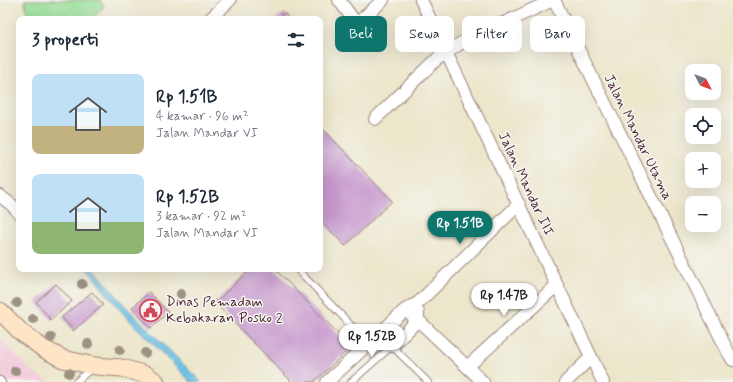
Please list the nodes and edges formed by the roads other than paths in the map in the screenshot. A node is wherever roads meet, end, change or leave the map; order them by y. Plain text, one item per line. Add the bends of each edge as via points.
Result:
1 (230, 0) edge
2 (338, 0) edge
3 (383, 0) edge
4 (421, 0) edge
5 (554, 0) edge
6 (214, 16) edge
7 (429, 16) edge
8 (454, 47) edge
9 (446, 52) joint
10 (375, 119) dead end
11 (0, 196) edge
12 (519, 204) junction
13 (16, 210) edge
14 (300, 272) edge
15 (557, 285) junction
16 (418, 303) junction
17 (405, 310) junction
18 (0, 311) edge
19 (418, 320) junction
20 (369, 344) junction
21 (392, 346) junction
22 (731, 355) edge
23 (591, 357) junction
24 (95, 366) junction
25 (467, 367) junction
26 (76, 382) edge
27 (156, 382) edge
28 (327, 382) edge
29 (351, 382) edge
30 (428, 382) edge
31 (483, 382) edge
32 (566, 382) edge
33 (603, 382) edge

1 - 6 street
2 - 3 street via 352,19 358,21
4 - 7 street, Jalan Mandar III
5 - 8 street
5 - 22 street, Jalan Mandar Utama
9 - 10 street
9 - 12 street, Jalan Mandar III
11 - 13 street
12 - 15 street, Jalan Mandar III
12 - 16 street
14 - 20 lane
15 - 23 street, Jalan Mandar III
15 - 25 street
16 - 17 street
16 - 19 street
17 - 19 street
17 - 20 street
18 - 24 main road via 22,333 44,349 63,359
19 - 21 street
19 - 25 street
20 - 28 street
21 - 29 lane
21 - 30 lane
23 - 32 street
23 - 33 street, Jalan Mandar III
24 - 26 lane
24 - 27 main road via 122,368
25 - 31 street

